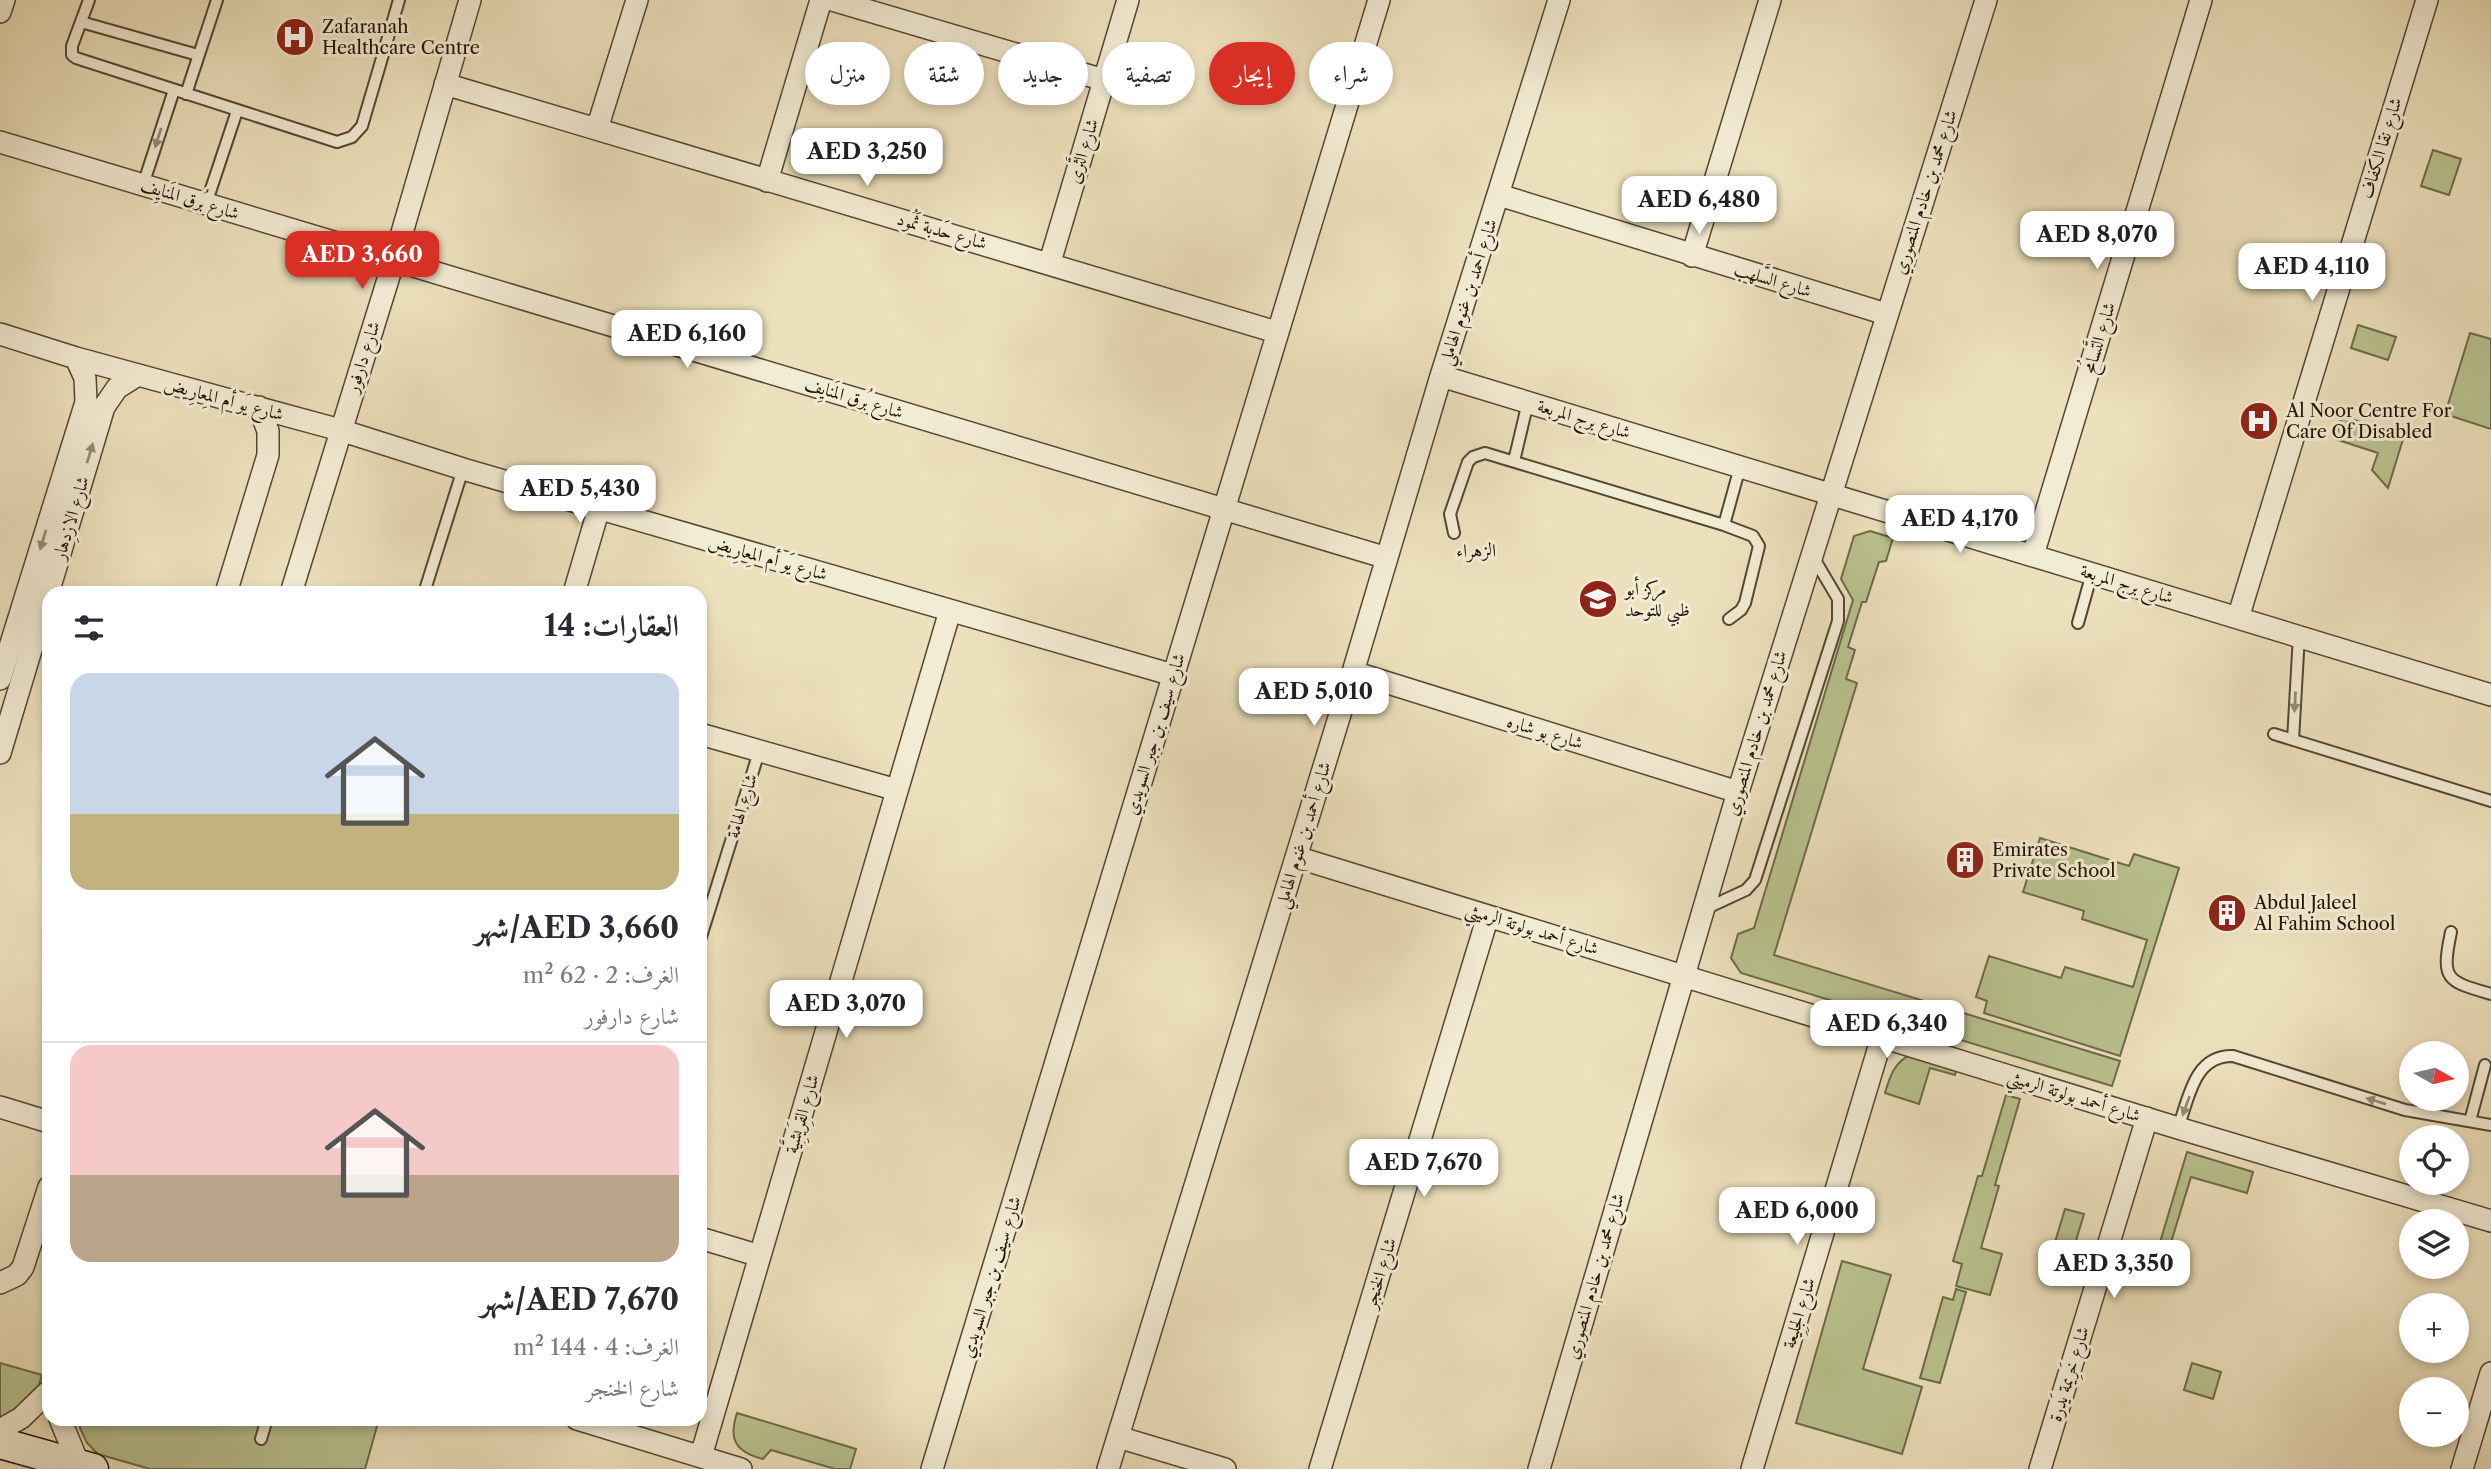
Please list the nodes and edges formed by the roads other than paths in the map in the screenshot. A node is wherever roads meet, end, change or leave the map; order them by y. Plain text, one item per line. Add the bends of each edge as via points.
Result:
1 (4, 0) edge
2 (89, 0) edge
3 (217, 0) edge
4 (400, 0) edge
5 (470, 0) edge
6 (636, 0) edge
7 (821, 0) edge
8 (832, 0) edge
9 (1128, 0) edge
10 (1379, 0) edge
11 (1559, 0) edge
12 (1770, 0) edge
13 (1986, 0) edge
14 (2201, 0) edge
15 (2427, 0) edge
16 (0, 12) edge
17 (81, 22) junction
18 (1115, 42) edge
19 (198, 55) junction
20 (1102, 79) edge
21 (445, 84) junction
22 (1102, 87) edge
23 (174, 90) junction
24 (186, 94) junction
25 (237, 111) junction
26 (597, 129) junction
27 (0, 142) edge
28 (767, 181) junction
29 (144, 185) junction
30 (1499, 195) junction
31 (206, 204) junction
32 (1692, 256) junction
33 (394, 260) junction
34 (1050, 262) junction
35 (1886, 314) junction
36 (1276, 331) junction
37 (0, 334) edge
38 (76, 358) junction
39 (136, 376) junction
40 (1441, 376) junction
41 (1528, 402) junction
42 (259, 407) junction
43 (340, 430) junction
44 (1514, 461) junction
45 (1740, 467) junction
46 (463, 469) junction
47 (1829, 495) junction
48 (599, 508) junction
49 (1223, 509) junction
50 (1724, 525) junction
51 (1454, 533) dead end
52 (1812, 554) junction
53 (2033, 555) junction
54 (1387, 558) junction
55 (2092, 573) junction
56 (50, 586) edge
57 (228, 586) edge
58 (293, 586) edge
59 (426, 586) edge
60 (576, 586) edge
61 (950, 611) junction
62 (42, 613) edge
63 (2238, 618) junction
64 (1729, 619) dead end
65 (2078, 623) dead end
66 (2299, 635) junction
67 (1353, 672) junction
68 (1173, 675) junction
69 (0, 679) edge
70 (2491, 695) edge
71 (2274, 734) dead end
72 (707, 736) edge
73 (2293, 740) junction
74 (759, 752) junction
75 (0, 753) edge
76 (897, 790) junction
77 (1738, 792) junction
78 (2491, 801) edge
79 (1296, 857) junction
80 (1702, 910) junction
81 (1488, 916) junction
82 (707, 918) edge
83 (2451, 932) dead end
84 (1683, 975) junction
85 (2491, 994) edge
86 (1882, 1037) junction
87 (2485, 1065) dead end
88 (0, 1107) edge
89 (2147, 1118) junction
90 (42, 1120) edge
91 (2470, 1121) junction
92 (2491, 1125) edge
93 (2178, 1128) junction
94 (42, 1209) edge
95 (2491, 1222) edge
96 (707, 1240) edge
97 (761, 1255) junction
98 (0, 1283) edge
99 (2491, 1373) edge
100 (42, 1398) edge
101 (64, 1426) edge
102 (265, 1426) edge
103 (600, 1426) edge
104 (0, 1430) edge
105 (1118, 1437) junction
106 (261, 1439) dead end
107 (0, 1443) edge
108 (701, 1456) junction
109 (86, 1467) edge
110 (741, 1469) edge
111 (932, 1469) edge
112 (1108, 1469) edge
113 (1224, 1469) edge
114 (1320, 1469) edge
115 (1539, 1469) edge
116 (1752, 1469) edge
117 (2040, 1469) edge
118 (2462, 1469) edge

1 - 16 street
2 - 17 lane
3 - 19 lane
4 - 25 lane via 362,126 352,137 337,142
5 - 21 street, شارع دارفور
6 - 26 street
7 - 28 street
8 - 20 street
9 - 18 street, شارع الثَّرى
10 - 36 street, شارع سيف بن جبر السويدي
11 - 30 street, شارع أحمد بن غنوم الهاملي
12 - 32 street
13 - 35 street, شارع محمد بن خادم المنصوري
14 - 53 street, شارع التَّسامُح
15 - 63 street, شارع نقا الكفاف
17 - 19 lane
17 - 23 lane via 71,50 76,58
19 - 24 lane
21 - 26 street, شارع حَدبة ثَمُود
21 - 33 street, شارع دارفور
22 - 34 street, شارع الثَّرى
23 - 24 lane
23 -> 29 lane
24 - 25 lane
25 - 31 lane
26 - 28 street, شارع حَدبة ثَمُود
27 - 29 street, شارع بُرق المَنايِف
28 - 34 street, شارع حَدبة ثَمُود
29 - 31 street, شارع بُرق المَنايِف
30 - 32 street, شارع السَّلهب
30 - 40 street, شارع أحمد بن غنوم الهاملي
31 - 33 street, شارع بُرق المَنايِف
32 - 35 street, شارع السَّلهب
33 - 43 street, شارع دارفور
33 - 49 street, شارع بُرق المَنايِف
34 - 36 street, شارع حَدبة ثَمُود
35 - 47 street, شارع محمد بن خادم المنصوري
36 - 49 street, شارع سيف بن جبر السويدي
37 - 38 street, شارع يَو أم المِعارِيض
38 - 39 street, شارع يَو أم المِعارِيض
38 -> 69 street, شارع الازدِهار via 85,378 86,402
39 - 42 street, شارع يَو أم المِعارِيض
56 -> 39 street, شارع الازدِهار via 104,407 117,388
40 - 41 street, شارع برج المربعة
40 - 54 street, شارع أحمد بن غنوم الهاملي
41 - 44 lane
41 - 45 street, شارع برج المربعة
42 - 43 street, شارع يَو أم المِعارِيض
42 - 57 street via 268,431 268,455
43 - 46 street, شارع يَو أم المِعارِيض
43 - 58 street, شارع دارفور
44 - 50 lane
44 - 51 lane via 1485,453 1468,462 1450,514
45 - 47 street, شارع برج المربعة
45 - 50 lane
46 - 48 street, شارع يَو أم المِعارِيض
46 - 59 lane
47 - 52 street, شارع محمد بن خادم المنصوري
47 - 53 street, شارع برج المربعة
48 - 60 street
48 - 61 street, شارع يَو أم المِعارِيض
49 - 54 street, شارع بُرق المَنايِف
49 - 68 street, شارع سيف بن جبر السويدي
50 - 64 lane via 1753,536 1759,546 1745,603
52 - 77 street, شارع محمد بن خادم المنصوري
52 - 80 lane via 1838,599 1838,621 1755,880 1746,890
53 - 55 street, شارع برج المربعة
54 - 67 street, شارع أحمد بن غنوم الهاملي
55 - 63 street, شارع برج المربعة
55 - 65 lane
61 - 68 street, شارع يَو أم المِعارِيض
61 - 76 street, شارع القِرَيشِيَّة
75 -> 62 street, شارع الازدِهار
63 - 66 street, شارع برج المربعة
66 - 70 street, شارع برج المربعة
66 -> 73 lane
67 - 77 street, شارع بو شاره
67 - 79 street, شارع أحمد بن غنوم الهاملي
68 - 111 street, شارع سيف بن جبر السويدي
71 - 73 lane
72 - 74 street, شارع الهامة
73 - 78 lane
74 - 76 street, شارع الهامة
74 - 82 lane, شارع الهامة
76 - 97 street, شارع القِرَيشِيَّة
77 - 80 street, شارع محمد بن خادم المنصوري
79 - 81 street, شارع أحمد بولوتة الرميثي
79 - 105 street, شارع أحمد بن غنوم الهاملي
80 - 84 street, شارع محمد بن خادم المنصوري
81 - 84 street, شارع أحمد بولوتة الرميثي
81 - 114 street, شارع الخنجر
83 - 85 lane via 2445,961 2450,976 2461,985
84 - 86 street, شارع أحمد بولوتة الرميثي
84 - 115 street, شارع محمد بن خادم المنصوري
86 - 89 street, شارع أحمد بولوتة الرميثي
86 - 116 street, شارع الجِلِيعة
87 - 91 lane
88 - 90 street
89 - 93 street, شارع أحمد بولوتة الرميثي
89 - 117 street, شارع خَرِيمة يَدرة
91 - 92 lane
91 -> 93 lane via 2405,1110 2226,1055 2200,1070
93 - 95 street, شارع أحمد بولوتة الرميثي
94 - 98 street via 23,1267
96 - 97 street
97 - 108 street, شارع القِرَيشِيَّة
99 - 118 street
100 - 104 street
101 - 109 street
102 - 106 lane
103 - 108 street
105 - 112 street, شارع أحمد بن غنوم الهاملي
105 - 113 street
107 - 109 main road
108 - 110 street

